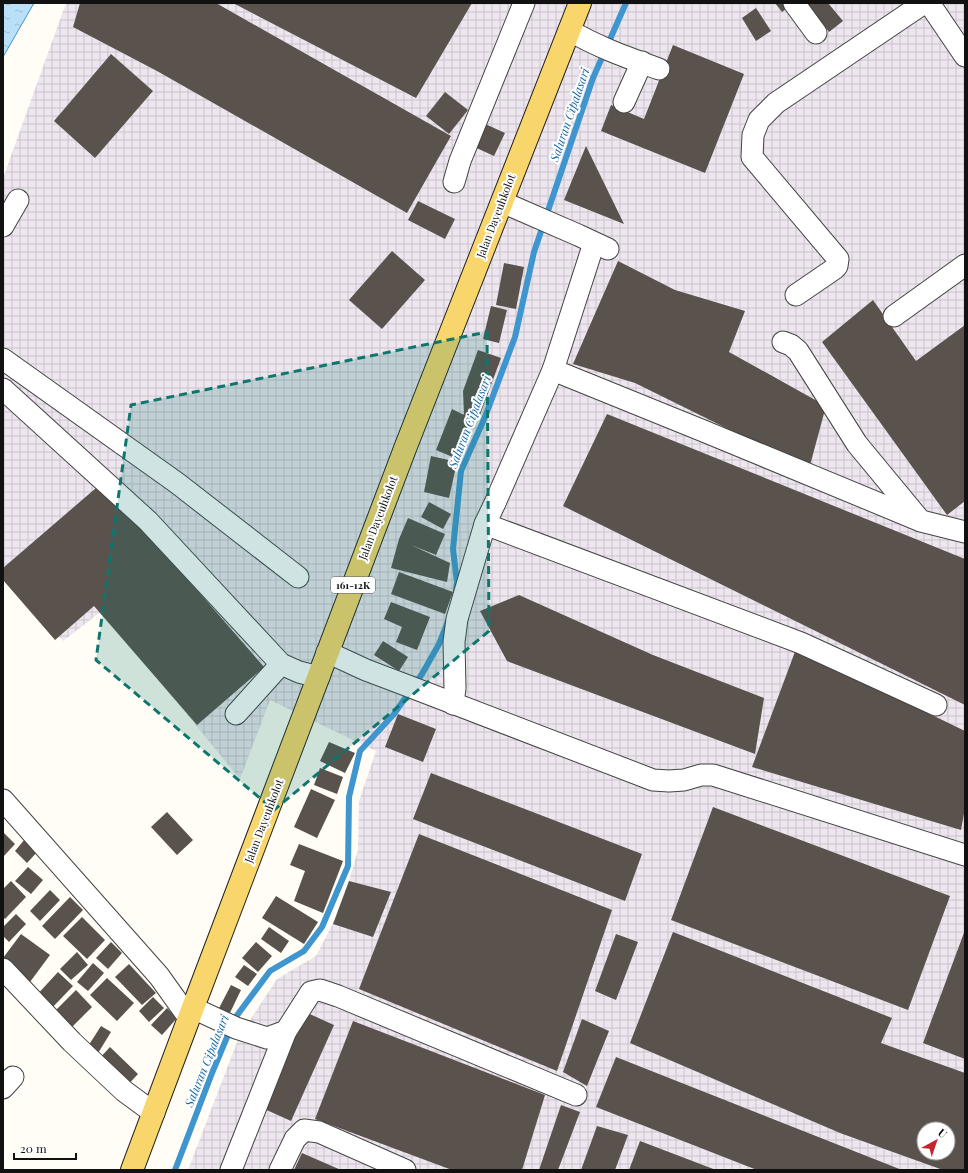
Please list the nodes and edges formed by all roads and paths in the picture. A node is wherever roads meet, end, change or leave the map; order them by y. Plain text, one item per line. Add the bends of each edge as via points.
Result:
1 (524, 3) edge
2 (580, 3) edge
3 (794, 3) edge
4 (924, 3) edge
5 (929, 3) edge
6 (569, 30) junction
7 (816, 33) dead end
8 (965, 56) edge
9 (624, 102) dead end
10 (454, 182) dead end
11 (18, 200) dead end
12 (511, 206) junction
13 (3, 226) edge
14 (965, 264) edge
15 (796, 295) dead end
16 (894, 316) dead end
17 (783, 342) dead end
18 (3, 359) edge
19 (553, 370) junction
20 (3, 389) edge
21 (921, 521) junction
22 (485, 524) junction
23 (965, 532) edge
24 (298, 577) dead end
25 (327, 652) junction
26 (281, 664) junction
27 (319, 677) junction
28 (453, 704) junction
29 (936, 705) dead end
30 (236, 714) dead end
31 (3, 800) edge
32 (965, 855) edge
33 (3, 969) edge
34 (191, 1013) junction
35 (286, 1031) junction
36 (576, 1095) dead end
37 (154, 1113) junction
38 (132, 1170) edge
39 (231, 1170) edge
40 (280, 1170) edge
41 (405, 1170) edge

1 - 10 street via 460,161
2 - 6 main road, Jalan Dayeuhkolot / 161-12K
3 - 7 street
4 - 15 street via 776,103 759,120 753,135 752,157 838,259 837,266
5 - 8 street
6 - 9 street via 651,66
6 - 12 main road, Jalan Dayeuhkolot / 161-12K
11 - 13 street
12 - 19 street via 593,242
12 - 25 main road, Jalan Dayeuhkolot / 161-12K via 406,446
14 - 16 street
17 - 21 street via 798,351 857,444
18 - 24 street via 177,483
19 - 21 street
19 - 22 street
20 - 26 street via 148,521
21 - 23 street
22 - 28 street via 457,619
22 - 29 street via 801,643
25 - 27 main road, Jalan Dayeuhkolot / 161-12K
25 - 28 street
26 - 27 street
26 - 30 street
27 - 34 main road, Jalan Dayeuhkolot / 161-12K
28 - 32 street via 653,780 684,780 701,775 713,775
31 - 34 street
33 - 37 street via 72,1042 124,1091
34 - 35 street via 267,1038
34 - 37 main road, Jalan Dayeuhkolot / 161-12K
35 - 36 street via 310,992 320,990
35 - 39 street
37 - 38 main road, Jalan Dayeuhkolot / 161-12K
40 - 41 street via 295,1139 304,1130 319,1132

